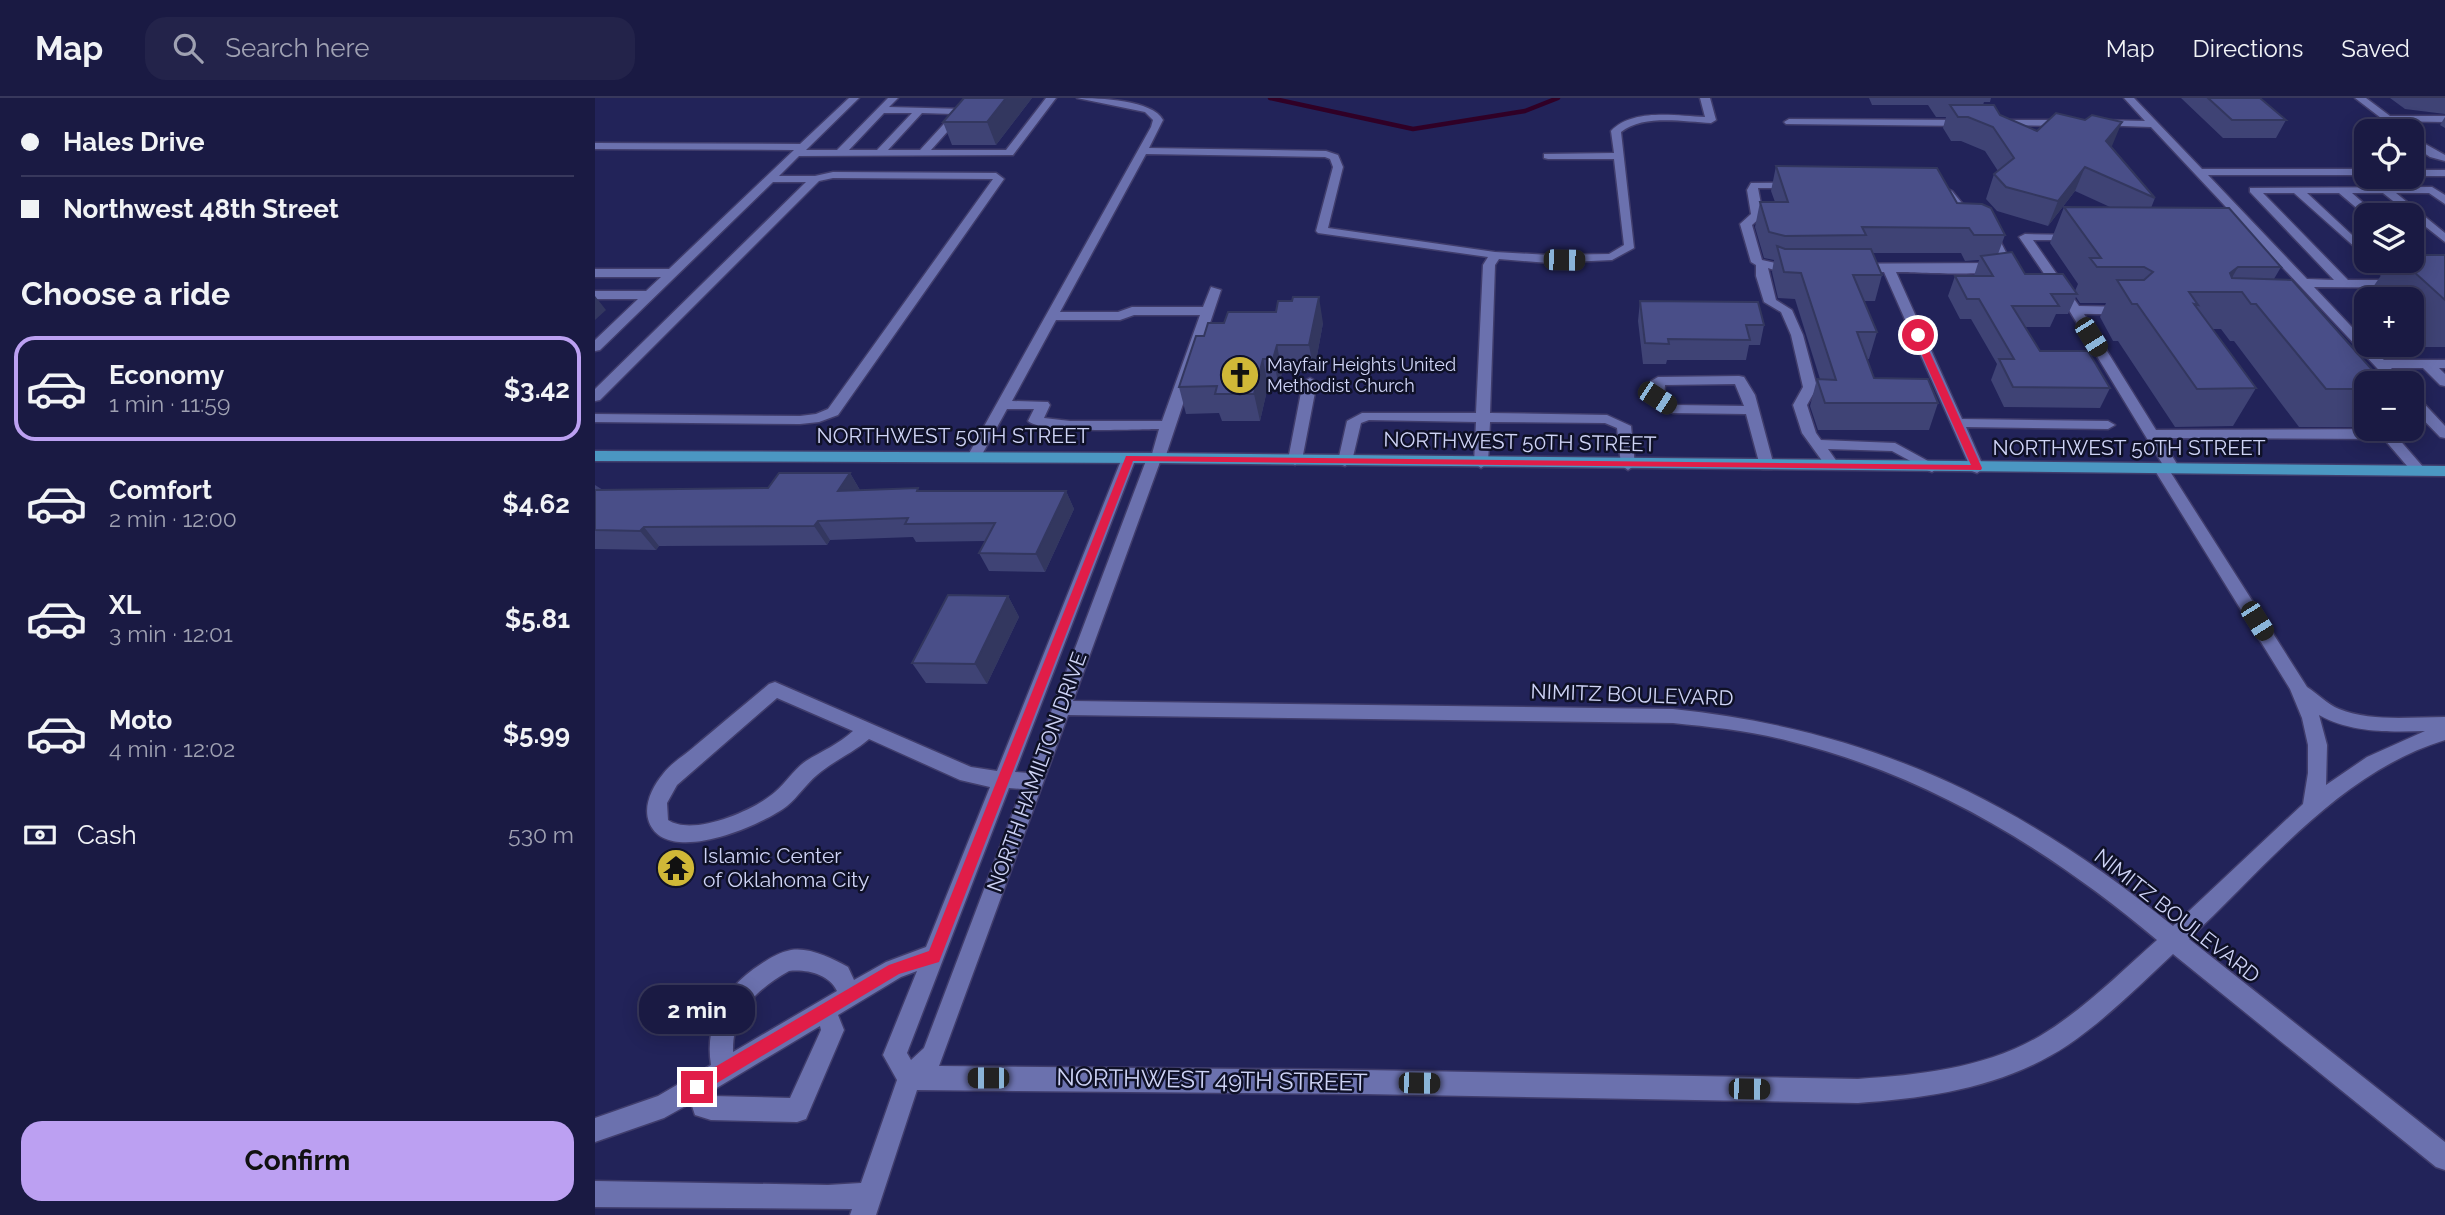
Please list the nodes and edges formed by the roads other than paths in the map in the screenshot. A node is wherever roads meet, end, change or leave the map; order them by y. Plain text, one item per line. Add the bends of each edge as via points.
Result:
1 (854, 98) edge
2 (893, 98) edge
3 (1051, 98) edge
4 (1082, 98) edge
5 (1705, 98) edge
6 (2129, 98) edge
7 (2360, 98) edge
8 (882, 110) junction
9 (919, 110) junction
10 (2445, 119) edge
11 (1789, 122) dead end
12 (1978, 123) edge
13 (1992, 123) edge
14 (2073, 123) edge
15 (2087, 123) edge
16 (2155, 124) junction
17 (595, 146) edge
18 (2424, 148) edge
19 (801, 150) junction
20 (1143, 151) junction
21 (840, 153) junction
22 (880, 153) junction
23 (923, 153) junction
24 (1548, 156) dead end
25 (1618, 156) junction
26 (2445, 158) edge
27 (2201, 172) junction
28 (2256, 172) junction
29 (2345, 172) junction
30 (2354, 172) edge
31 (2424, 173) edge
32 (2445, 173) edge
33 (771, 179) junction
34 (815, 179) junction
35 (2275, 191) junction
36 (2298, 191) junction
37 (2343, 191) junction
38 (2367, 191) junction
39 (2387, 191) junction
40 (2445, 201) edge
41 (2357, 203) edge
42 (2080, 237) edge
43 (2241, 238) edge
44 (2263, 238) junction
45 (2445, 239) edge
46 (2354, 243) edge
47 (1495, 255) junction
48 (1762, 265) junction
49 (1888, 268) junction
50 (595, 273) edge
51 (673, 273) junction
52 (2386, 273) edge
53 (2443, 281) edge
54 (2396, 282) junction
55 (2304, 283) junction
56 (2344, 283) junction
57 (1215, 290) dead end
58 (595, 295) edge
59 (650, 295) junction
60 (2075, 310) junction
61 (2126, 310) edge
62 (1207, 311) junction
63 (1052, 316) junction
64 (595, 347) edge
65 (2380, 364) junction
66 (2427, 364) junction
67 (2445, 364) edge
68 (2387, 371) edge
69 (1310, 382) dead end
70 (2445, 382) edge
71 (595, 397) edge
72 (1002, 405) junction
73 (1752, 410) junction
74 (2424, 411) edge
75 (1485, 416) junction
76 (595, 418) edge
77 (1957, 423) junction
78 (1167, 425) junction
79 (2108, 425) dead end
80 (2354, 432) edge
81 (2151, 433) junction
82 (2445, 433) edge
83 (2393, 441) edge
84 (1818, 444) junction
85 (595, 456) edge
86 (974, 457) junction
87 (1129, 458) junction
88 (1156, 458) junction
89 (1295, 460) junction
90 (1345, 461) junction
91 (1481, 463) junction
92 (1628, 464) junction
93 (1767, 466) junction
94 (1833, 466) junction
95 (1932, 467) junction
96 (1977, 468) junction
97 (2167, 469) junction
98 (2419, 471) junction
99 (2445, 471) edge
100 (2298, 687) junction
101 (1061, 708) junction
102 (2445, 724) edge
103 (868, 729) junction
104 (2445, 733) edge
105 (1003, 781) junction
106 (1034, 781) junction
107 (2313, 806) junction
108 (2172, 940) junction
109 (934, 957) junction
110 (850, 996) junction
111 (825, 1010) junction
112 (724, 1070) junction
113 (909, 1078) junction
114 (697, 1087) junction
115 (595, 1130) edge
116 (2445, 1158) edge
117 (595, 1194) edge
118 (866, 1205) edge

1 - 19 street
2 - 8 street
3 - 23 street via 1009,153
4 - 20 street via 1155,114 1156,127
5 - 25 street via 1711,120 1644,120 1619,126
6 - 16 street
7 - 10 street via 2388,119
8 - 9 street
8 - 21 street
9 - 22 street
9 - 23 street via 961,111
11 - 12 street
13 - 14 street
15 - 16 street
16 - 27 street
17 - 19 street
18 - 26 street
19 - 21 street
19 - 33 street
20 - 47 street via 1333,157 1338,167 1322,231
20 - 63 street
21 - 22 street
22 - 23 street
24 - 25 street
25 - 47 street via 1630,240 1623,253 1598,260
27 - 28 street
27 - 44 street
28 - 29 street
28 - 35 street
29 - 30 street
29 - 38 street
31 - 32 street
33 - 34 street
33 - 51 street
34 - 71 street
34 - 76 street via 832,175 999,179 833,412 800,420
35 - 36 street
35 - 56 street via 2254,191
36 - 37 street
36 - 46 street
37 - 38 street
37 - 41 street
38 - 39 street
39 - 40 street via 2432,190
39 - 45 street
42 - 60 street via 2025,237
43 - 44 street
44 - 55 street
47 - 75 street via 1489,265
48 - 49 street
48 - 49 street via 1757,262 1746,225 1758,215 1755,186 1934,185 1955,198 1969,221 1989,229 2007,266
48 - 84 street via 1770,302 1786,310 1797,335 1809,387 1800,405 1809,433
49 - 77 street
50 - 51 street
51 - 59 street
52 - 54 street
53 - 54 street
54 - 56 street
55 - 56 street
55 - 65 street
57 - 62 street, NORTH HAMILTON DRIVE
58 - 59 street
59 - 64 street
60 - 61 street
60 - 81 street
62 - 63 street
62 - 78 street, NORTH HAMILTON DRIVE
63 - 72 street
65 - 66 street
65 - 68 street
66 - 67 street
66 - 70 street
69 - 89 street
72 - 78 street via 1043,405 1035,421
72 - 86 street
73 - 73 street via 1739,380 1658,381 1657,398 1673,409
73 - 93 street
74 - 82 street
75 - 90 street via 1367,416 1354,421
75 - 91 street
75 - 92 street via 1607,419 1624,426
77 - 79 street
77 - 96 street
78 - 88 street, NORTH HAMILTON DRIVE
80 - 81 street
81 - 97 street
83 - 98 street
84 - 94 street
84 - 95 street via 1895,447
85 - 86 main road, NORTHWEST 50TH STREET
86 - 87 main road, NORTHWEST 50TH STREET
87 - 88 main road, NORTHWEST 50TH STREET
87 - 105 street, NORTH HAMILTON DRIVE
88 - 89 main road, NORTHWEST 50TH STREET
88 - 101 street, NORTH HAMILTON DRIVE
89 - 90 main road, NORTHWEST 50TH STREET
90 - 91 main road, NORTHWEST 50TH STREET
91 - 92 main road, NORTHWEST 50TH STREET
92 - 93 main road, NORTHWEST 50TH STREET
93 - 94 main road, NORTHWEST 50TH STREET
94 - 95 main road, NORTHWEST 50TH STREET
95 - 96 main road, NORTHWEST 50TH STREET
96 - 97 main road, NORTHWEST 50TH STREET
97 - 98 main road, NORTHWEST 50TH STREET
97 - 100 street
98 - 99 main road, NORTHWEST 50TH STREET
100 - 102 street via 2319,707 2351,720
100 - 107 street via 2318,741 2320,769
101 - 106 street, NORTH HAMILTON DRIVE
101 - 108 street, NIMITZ BOULEVARD via 1626,715 1758,725 1836,744 1947,789 2061,855
103 - 103 street via 775,689 670,779 657,802 657,819 664,829 677,833 725,827 780,800 811,768
103 - 105 street via 967,774
104 - 107 street, NORTHWEST 49TH STREET via 2421,738 2390,753
105 - 106 street
105 - 109 street, NORTH HAMILTON DRIVE
106 - 113 street, NORTH HAMILTON DRIVE via 933,1056
107 - 108 street, NORTHWEST 49TH STREET
108 - 113 street, NORTHWEST 49TH STREET via 2072,1029 2033,1052 1960,1079 1914,1087 1858,1091
108 - 116 street, NIMITZ BOULEVARD
109 - 110 street via 909,963
109 - 113 street, NORTH HAMILTON DRIVE via 895,1055
110 - 111 street
110 - 112 street via 840,974 800,960 785,962 751,981 738,995 721,1035
111 - 112 street
111 - 114 street via 833,1030 797,1110 711,1108 704,1106
112 - 114 street
113 - 118 street, NORTH HAMILTON DRIVE
114 - 115 street via 664,1106
117 - 118 street via 828,1198

